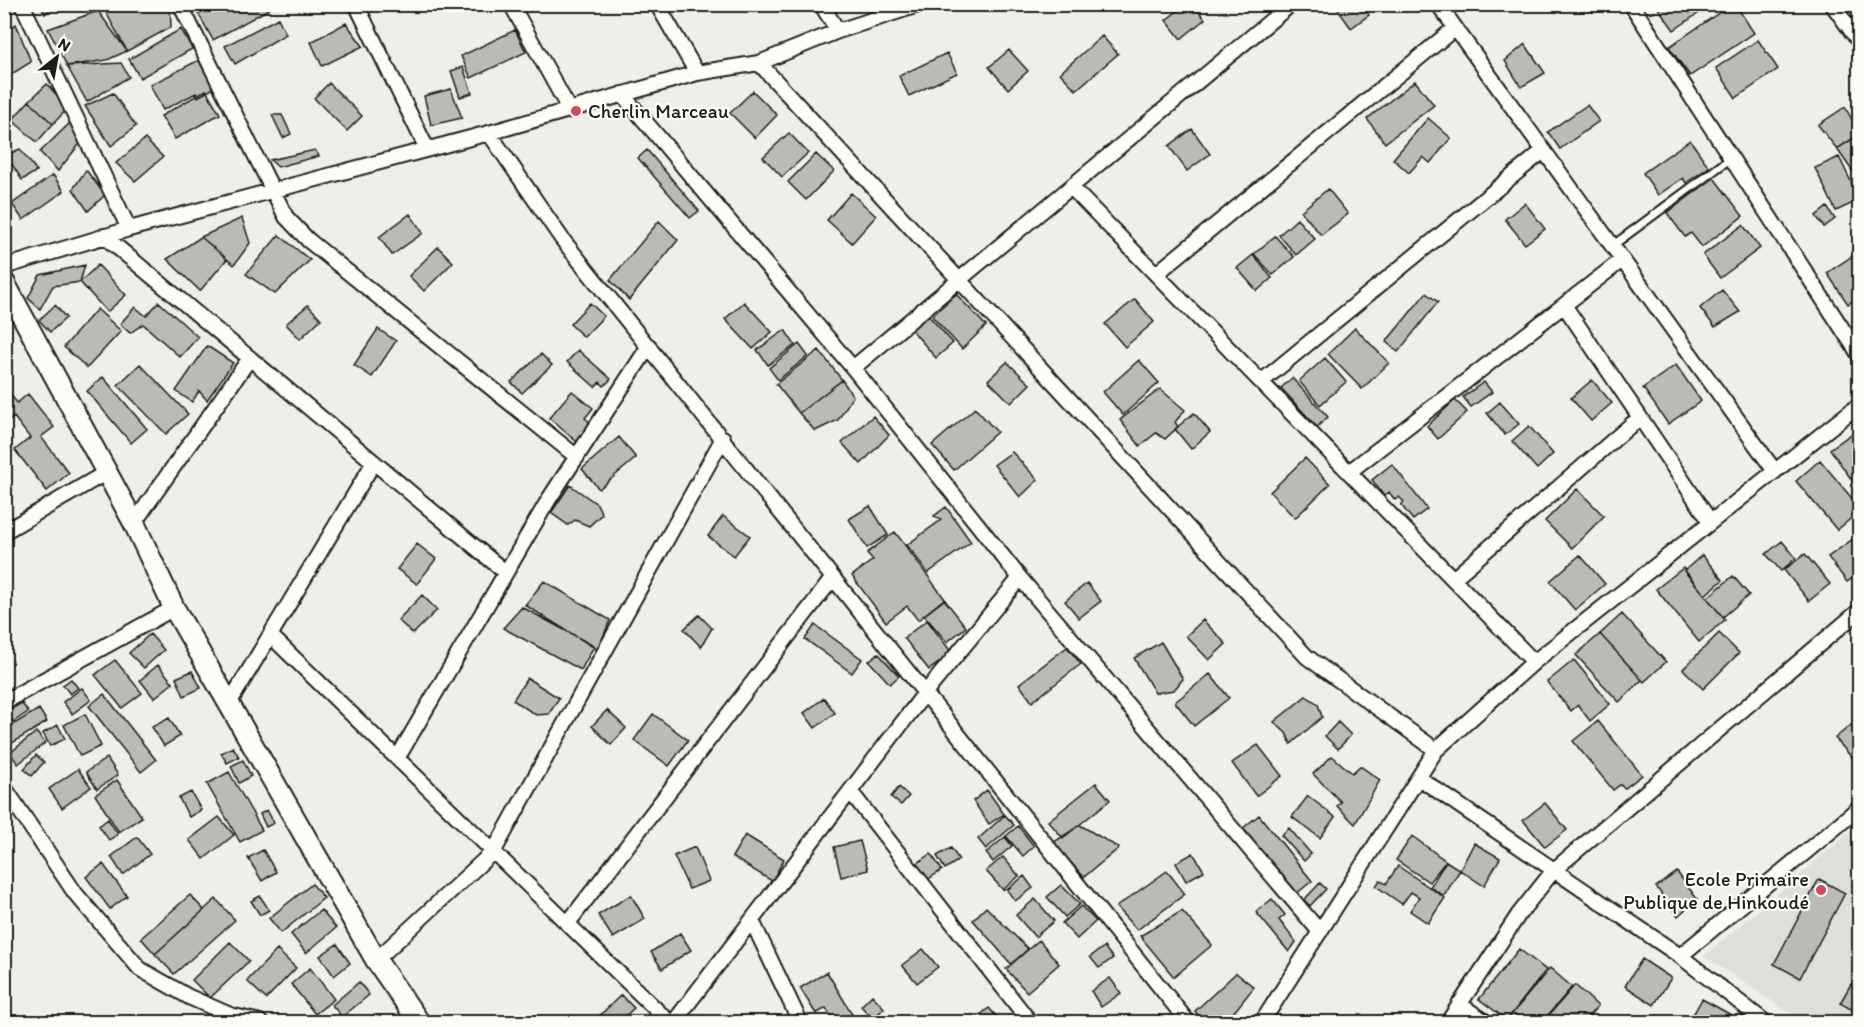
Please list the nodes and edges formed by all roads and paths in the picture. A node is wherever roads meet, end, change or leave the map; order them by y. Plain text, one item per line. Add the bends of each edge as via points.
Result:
1 (22, 4) edge
2 (180, 4) edge
3 (356, 4) edge
4 (511, 4) edge
5 (657, 4) edge
6 (821, 4) edge
7 (921, 4) edge
8 (1291, 4) edge
9 (1438, 4) edge
10 (1631, 4) edge
11 (1832, 4) edge
12 (1455, 28) junction
13 (838, 31) junction
14 (1860, 43) edge
15 (759, 63) junction
16 (697, 73) junction
17 (622, 94) junction
18 (569, 110) junction
19 (489, 133) junction
20 (427, 149) junction
21 (1543, 151) junction
22 (1731, 158) junction
23 (1071, 187) junction
24 (271, 191) junction
25 (129, 228) junction
26 (104, 236) junction
27 (1612, 246) junction
28 (1622, 260) junction
29 (4, 267) edge
30 (1156, 274) junction
31 (959, 280) junction
32 (5, 287) edge
33 (1564, 304) junction
34 (650, 346) junction
35 (1860, 356) edge
36 (250, 358) junction
37 (853, 368) junction
38 (1261, 382) junction
39 (1860, 404) edge
40 (1639, 418) junction
41 (723, 438) junction
42 (577, 457) junction
43 (374, 462) junction
44 (1774, 470) junction
45 (107, 472) junction
46 (1349, 472) junction
47 (1710, 521) junction
48 (134, 524) junction
49 (4, 532) edge
50 (505, 572) junction
51 (1020, 578) junction
52 (832, 579) junction
53 (1453, 579) junction
54 (174, 608) junction
55 (1860, 610) edge
56 (270, 635) junction
57 (1534, 662) junction
58 (925, 693) junction
59 (4, 702) edge
60 (230, 702) junction
61 (1436, 750) junction
62 (398, 757) junction
63 (1419, 778) junction
64 (4, 787) edge
65 (850, 791) junction
66 (1860, 807) edge
67 (494, 851) junction
68 (1554, 870) junction
69 (568, 923) junction
70 (753, 923) junction
71 (1320, 932) junction
72 (1680, 956) junction
73 (376, 960) junction
74 (1459, 1004) junction
75 (260, 1023) edge
76 (418, 1023) edge
77 (669, 1023) edge
78 (674, 1023) edge
79 (800, 1023) edge
80 (1030, 1023) edge
81 (1188, 1023) edge
82 (1262, 1023) edge
83 (1448, 1023) edge
84 (1486, 1023) edge
85 (1765, 1023) edge

1 - 25 street
2 - 24 street
3 - 20 street
4 - 18 street
5 - 16 street
6 - 13 street
7 - 13 street
8 - 23 street
9 - 12 street
10 - 22 street
11 - 14 street
12 - 21 street
12 - 30 street
13 - 15 street
15 - 16 street
15 - 31 street
16 - 17 street
17 - 18 street
17 - 37 street
18 - 19 street
19 - 20 street
19 - 34 street via 562,239
20 - 24 street
21 - 27 street
21 - 38 street
22 - 27 lane
22 - 35 street
23 - 30 street
23 - 31 street
24 - 25 street
24 - 42 street via 286,218 308,240
25 - 26 street
26 - 29 street
26 - 36 street
27 - 28 street
28 - 33 street
28 - 44 street
30 - 38 street
31 - 37 street
31 - 61 street via 1307,657
32 - 45 street
33 - 40 street
33 - 46 street
34 - 41 street
34 - 42 street
36 - 43 street
36 - 48 street
37 - 51 street
38 - 46 street
39 - 44 street
40 - 47 street
40 - 53 street
41 - 52 street
41 - 67 street
42 - 50 street
43 - 50 street
43 - 56 street
44 - 47 street
45 - 48 street
45 - 49 street
46 - 53 street
47 - 57 street
48 - 54 street
50 - 62 street
51 - 58 street
51 - 71 street
52 - 58 street
52 - 69 street
53 - 57 street
54 - 59 street
54 - 60 street
55 - 68 street
56 - 60 street
56 - 62 street
57 - 61 street
58 - 65 street
58 - 81 street
60 - 73 street
61 - 63 street
62 - 67 street
63 - 68 street
63 - 71 street
64 - 75 street via 75,893 140,969 189,997
65 - 70 street
65 - 80 street
66 - 72 street
67 - 69 street
67 - 73 street
68 - 72 street
68 - 74 street via 1519,914
69 - 77 street
70 - 78 street
70 - 79 street
71 - 82 street
72 - 85 street
73 - 76 street
74 - 83 street
74 - 84 street

